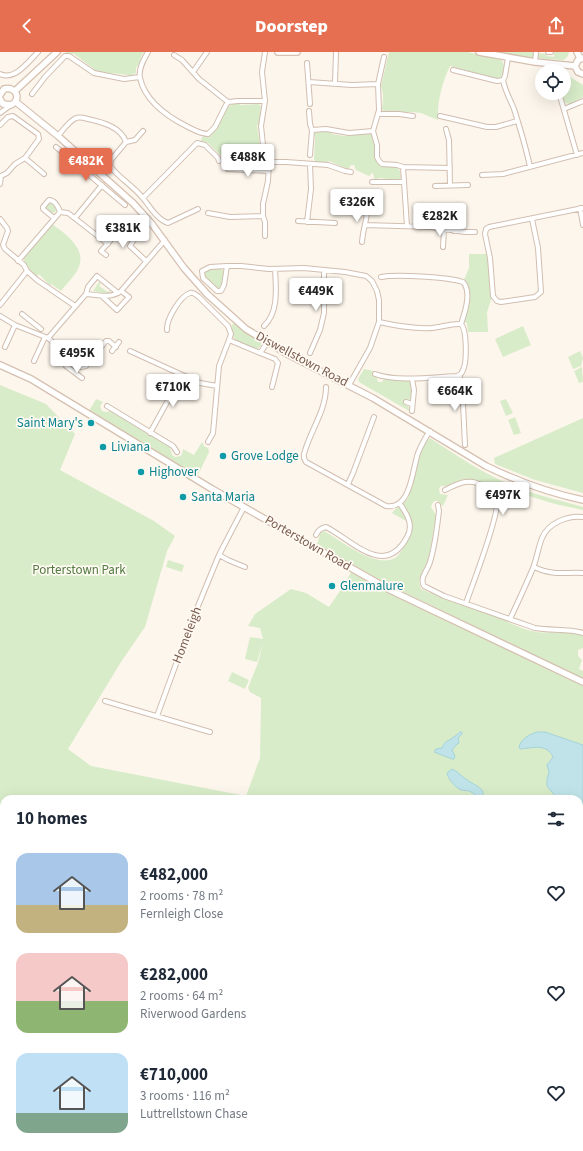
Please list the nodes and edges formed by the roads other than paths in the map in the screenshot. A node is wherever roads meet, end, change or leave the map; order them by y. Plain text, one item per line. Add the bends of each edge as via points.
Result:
1 (38, 52) edge
2 (56, 52) edge
3 (148, 52) edge
4 (207, 52) edge
5 (265, 52) edge
6 (278, 52) edge
7 (297, 52) edge
8 (336, 52) edge
9 (479, 52) edge
10 (536, 52) edge
11 (548, 52) edge
12 (551, 52) edge
13 (576, 52) edge
14 (174, 55) dead end
15 (384, 57) dead end
16 (508, 58) junction
17 (582, 58) edge
18 (535, 62) junction
19 (307, 63) dead end
20 (575, 66) junction
21 (453, 70) dead end
22 (193, 72) junction
23 (0, 74) edge
24 (583, 74) edge
25 (140, 77) junction
26 (503, 80) junction
27 (309, 82) junction
28 (335, 84) junction
29 (378, 84) junction
30 (15, 91) junction
31 (1, 92) edge
32 (32, 94) dead end
33 (0, 99) edge
34 (561, 100) edge
35 (583, 100) edge
36 (265, 101) junction
37 (228, 102) junction
38 (13, 104) junction
39 (310, 104) dead end
40 (564, 109) junction
41 (310, 111) dead end
42 (0, 113) edge
43 (378, 114) junction
44 (413, 116) dead end
45 (440, 116) dead end
46 (517, 121) junction
47 (0, 125) edge
48 (446, 129) dead end
49 (312, 130) junction
50 (143, 131) dead end
51 (374, 131) junction
52 (58, 136) junction
53 (126, 142) junction
54 (56, 147) dead end
55 (583, 153) edge
56 (310, 155) dead end
57 (577, 155) junction
58 (24, 158) junction
59 (219, 161) dead end
60 (269, 162) junction
61 (310, 164) junction
62 (403, 167) junction
63 (530, 167) junction
64 (450, 168) junction
65 (228, 169) dead end
66 (268, 171) junction
67 (351, 172) dead end
68 (44, 174) dead end
69 (0, 175) edge
70 (482, 175) dead end
71 (372, 182) dead end
72 (404, 182) junction
73 (0, 184) edge
74 (102, 185) junction
75 (450, 185) junction
76 (468, 185) dead end
77 (435, 186) dead end
78 (143, 198) junction
79 (125, 205) dead end
80 (368, 207) dead end
81 (581, 208) edge
82 (198, 209) dead end
83 (60, 212) junction
84 (208, 213) dead end
85 (453, 213) dead end
86 (263, 216) junction
87 (54, 218) junction
88 (75, 218) junction
89 (0, 219) edge
90 (532, 219) junction
91 (298, 222) dead end
92 (308, 222) junction
93 (335, 224) dead end
94 (365, 225) junction
95 (583, 225) edge
96 (407, 226) junction
97 (444, 229) junction
98 (454, 231) junction
99 (139, 232) dead end
100 (475, 232) dead end
101 (265, 236) dead end
102 (165, 240) junction
103 (362, 242) dead end
104 (2, 245) edge
105 (443, 248) dead end
106 (106, 255) dead end
107 (18, 261) junction
108 (146, 261) junction
109 (227, 266) junction
110 (275, 269) junction
111 (27, 271) junction
112 (324, 271) junction
113 (381, 277) dead end
114 (120, 292) junction
115 (86, 294) junction
116 (103, 297) junction
117 (0, 306) edge
118 (75, 306) junction
119 (22, 314) dead end
120 (0, 316) edge
121 (379, 322) junction
122 (461, 324) junction
123 (15, 325) junction
124 (36, 325) junction
125 (264, 326) dead end
126 (41, 329) dead end
127 (167, 330) dead end
128 (30, 332) junction
129 (46, 338) junction
130 (229, 340) junction
131 (119, 342) dead end
132 (267, 342) junction
133 (5, 347) dead end
134 (116, 347) junction
135 (112, 351) dead end
136 (130, 351) dead end
137 (260, 353) junction
138 (310, 353) dead end
139 (34, 361) dead end
140 (0, 365) edge
141 (79, 365) junction
142 (66, 366) dead end
143 (73, 371) junction
144 (375, 374) dead end
145 (182, 375) junction
146 (460, 376) junction
147 (82, 378) dead end
148 (412, 378) junction
149 (349, 385) junction
150 (217, 386) junction
151 (272, 387) dead end
152 (326, 387) dead end
153 (406, 402) dead end
154 (412, 404) junction
155 (107, 406) dead end
156 (412, 411) dead end
157 (374, 417) dead end
158 (430, 431) junction
159 (150, 433) junction
160 (208, 442) dead end
161 (465, 445) dead end
162 (177, 452) dead end
163 (348, 484) junction
164 (445, 490) dead end
165 (583, 500) edge
166 (400, 504) junction
167 (438, 505) dead end
168 (244, 507) junction
169 (583, 517) edge
170 (316, 535) dead end
171 (220, 555) junction
172 (245, 567) dead end
173 (534, 567) junction
174 (583, 572) edge
175 (466, 603) junction
176 (510, 619) junction
177 (583, 633) edge
178 (583, 682) edge
179 (105, 701) dead end
180 (157, 716) junction
181 (210, 732) dead end

1 - 23 street via 16,73 8,76
2 - 30 street
3 - 25 street via 142,62
4 - 22 street
5 - 36 street via 262,72
6 - 7 street
8 - 28 street
9 - 16 street
10 - 18 street
11 - 12 street
13 - 17 street
14 - 22 street
15 - 29 street
16 - 18 street
16 - 26 street
17 - 20 street via 576,61
18 - 20 street
19 - 27 street
20 - 24 street via 578,72
21 - 26 street via 497,81
22 - 37 street
25 - 32 street via 124,79 94,74 69,56 65,56
25 - 37 street via 148,94 160,109 169,117 202,133 208,134 213,131
26 - 46 street
27 - 28 street
27 - 39 street
28 - 29 street
29 - 43 street
30 - 31 street via 7,88
30 - 38 street via 17,96
33 - 38 street, Diswellstown Road via 3,104
34 - 40 street
35 - 40 street
36 - 37 street
36 - 60 street via 261,131 264,154
38 - 42 street
38 - 52 street, Diswellstown Road
40 - 57 street
41 - 49 street
43 - 44 street
43 - 51 street
45 - 46 street via 484,126
46 - 63 street
47 - 58 street via 8,116 13,116 38,134 39,139
48 - 64 street
49 - 51 street via 326,129 349,133
49 - 56 street
50 - 53 street via 135,140
51 - 62 street via 378,145 378,161
52 - 53 street via 71,121 79,117 109,125 122,135
52 - 102 street, Diswellstown Road via 133,202
53 - 78 street via 111,160 110,165
54 - 74 street
55 - 57 street
57 - 63 street
58 - 68 street
58 - 69 street via 7,173
59 - 78 street via 205,146 197,143
60 - 61 street
60 - 66 street
61 - 67 street via 330,165
61 - 92 street
62 - 64 street
62 - 72 street
63 - 70 street via 503,174
64 - 75 street
65 - 66 street
66 - 86 street via 262,204
69 - 73 street
71 - 72 street
72 - 96 street
74 - 79 street
74 - 88 street
75 - 76 street
75 - 77 street
78 - 82 street via 166,222
80 - 94 street
81 - 90 street
81 - 95 street
83 - 87 street
83 - 87 street via 57,205 49,200 43,210
83 - 88 street via 66,212
84 - 86 street via 230,217
85 - 98 street
86 - 101 street
87 - 107 street
88 - 106 street via 109,243 101,251
89 - 104 street via 8,231
90 - 90 street via 538,248 541,292 535,297 497,301 494,298 485,230 489,227
91 - 92 street
92 - 93 street
94 - 96 street
94 - 103 street
96 - 97 street
97 - 98 street
97 - 105 street
98 - 100 street
99 - 108 street via 130,246
102 - 108 street
102 - 132 street, Diswellstown Road via 184,268 207,294 236,321
104 - 107 street
107 - 111 street
108 - 114 street
109 - 109 street via 223,287 221,291 216,291 203,278 202,271 210,267
109 - 110 street
110 - 112 street via 302,268
110 - 125 street via 274,306 269,321
111 - 117 street
111 - 118 street
112 - 121 street via 358,274 372,281 379,300
112 - 138 street via 324,313
113 - 122 street via 415,276 462,282 466,288 466,297
114 - 115 street via 97,276
114 - 116 street
114 - 116 street via 129,297 117,310
115 - 116 street
115 - 118 street
118 - 129 street
119 - 124 street
120 - 123 street
121 - 122 street via 415,328
121 - 149 street via 370,348
122 - 146 street via 465,342 464,367
123 - 128 street
123 - 133 street
124 - 126 street
124 - 128 street
127 - 130 street via 171,313 185,297 194,293 228,326 231,332
128 - 129 street
129 - 139 street
129 - 141 street
130 - 137 street
130 - 150 street via 220,362
131 - 134 street
132 - 137 street
132 - 149 street, Diswellstown Road
134 - 135 street
134 - 141 street via 106,341 84,367
136 - 145 street
137 - 151 street via 275,359 278,363
140 - 168 street, Porterstown Road via 31,379
141 - 143 street
142 - 143 street
143 - 147 street
144 - 148 street via 380,378
145 - 150 street
145 - 159 street
146 - 148 street
146 - 161 street
148 - 154 street
149 - 158 street, Diswellstown Road
150 - 160 street via 213,433
152 - 163 street via 324,401 304,458 306,462
153 - 154 street
154 - 156 street
155 - 159 street
157 - 163 street
158 - 165 street, Diswellstown Road via 475,460 506,475 547,491
158 - 166 street via 418,452 406,495
159 - 162 street via 172,446
163 - 166 street via 386,506
164 - 175 street via 464,481 472,481 491,491 497,502 493,522
166 - 170 street via 410,520 411,528 401,546 387,557 379,557 368,552 326,527 317,531
167 - 175 street via 433,550 422,583 444,596
168 - 171 street, Homeleigh
168 - 178 street, Porterstown Road via 390,590
169 - 173 street via 564,519 546,532
171 - 172 street
171 - 180 street, Homeleigh via 191,623
173 - 174 street via 554,573
173 - 176 street
175 - 176 street
176 - 177 street via 542,630
179 - 180 street
180 - 181 street

